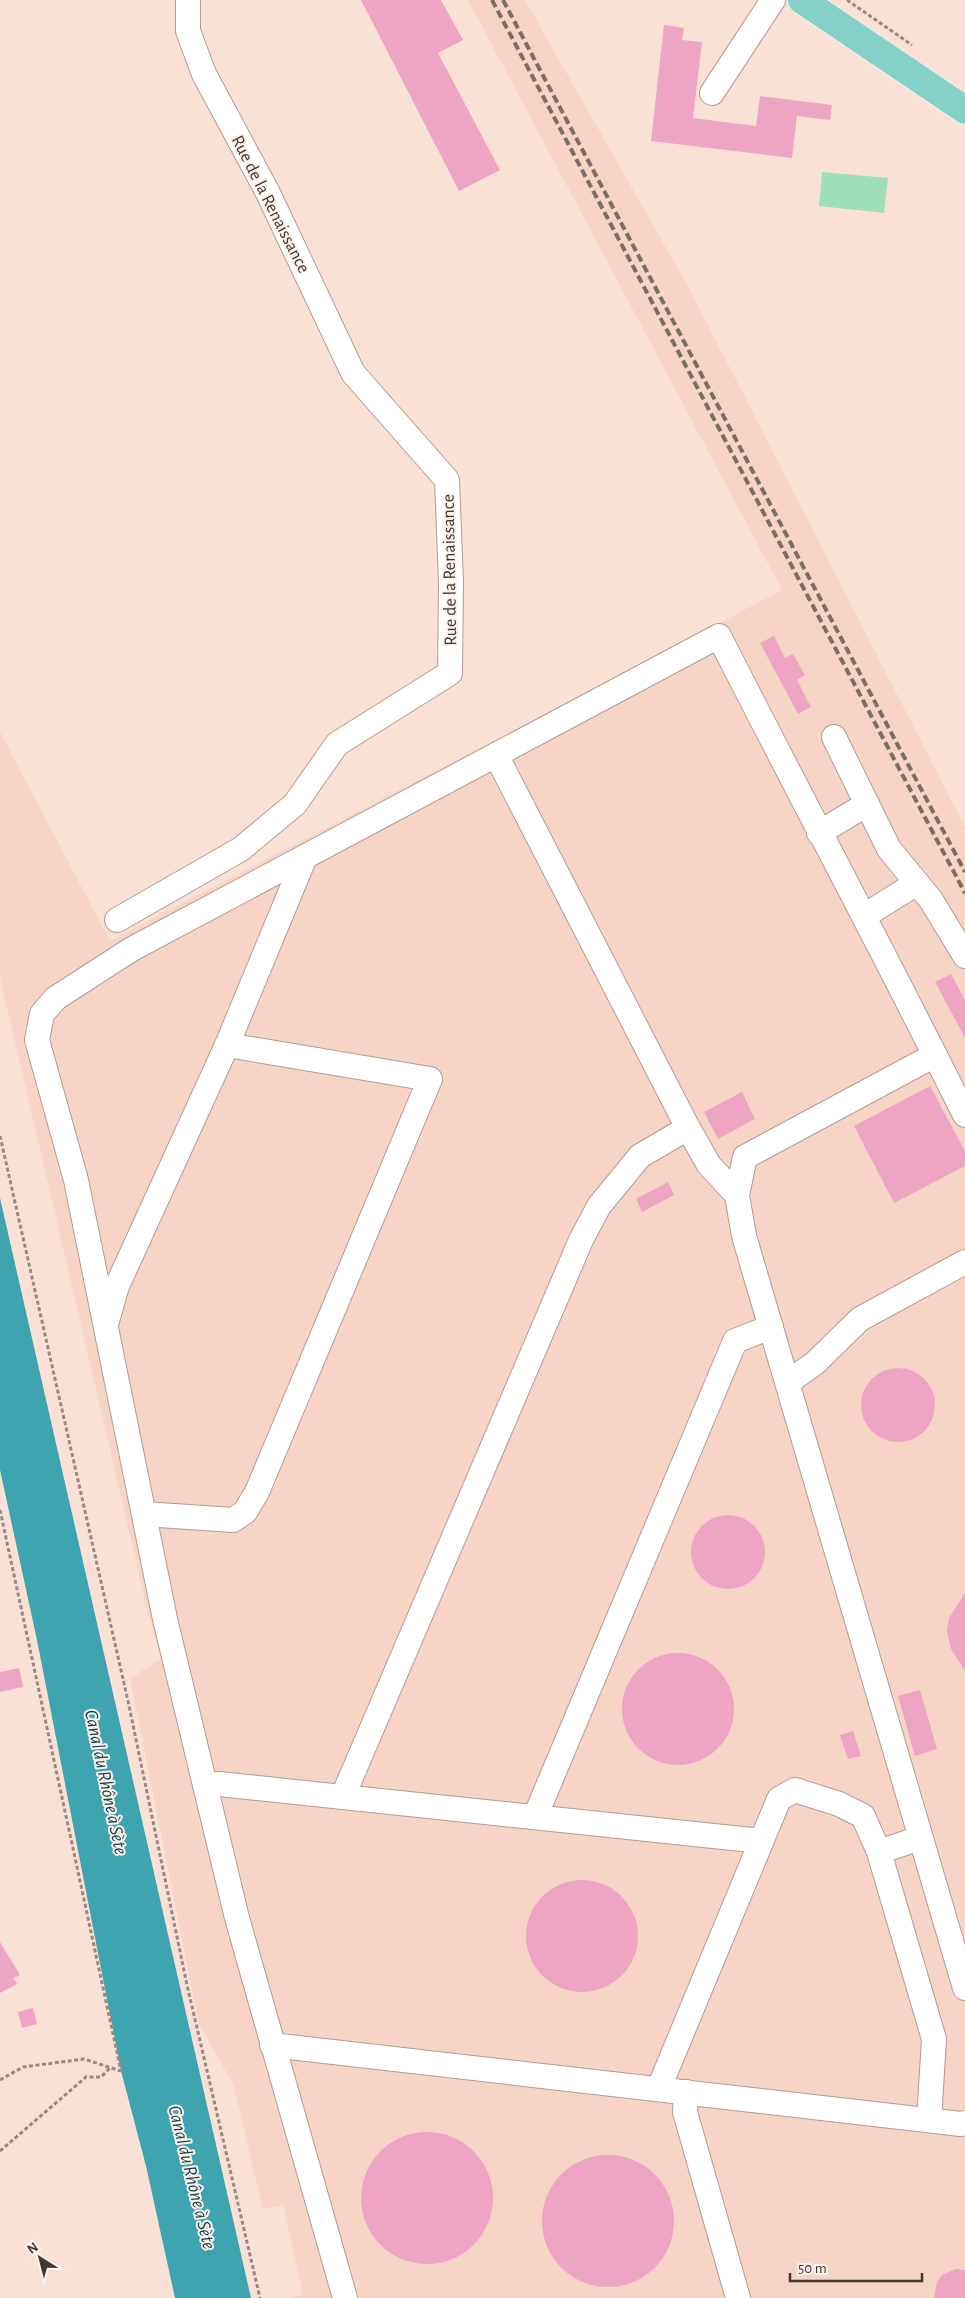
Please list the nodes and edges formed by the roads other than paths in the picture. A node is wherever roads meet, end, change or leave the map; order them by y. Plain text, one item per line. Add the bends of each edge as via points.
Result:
1 (188, 0) edge
2 (773, 0) edge
3 (802, 0) edge
4 (712, 93) dead end
5 (965, 110) edge
6 (834, 737) dead end
7 (496, 755) junction
8 (867, 804) junction
9 (819, 833) junction
10 (305, 857) junction
11 (917, 883) junction
12 (864, 916) junction
13 (117, 920) dead end
14 (965, 956) edge
15 (227, 1045) junction
16 (935, 1055) junction
17 (965, 1115) edge
18 (688, 1128) junction
19 (737, 1195) junction
20 (965, 1262) edge
21 (106, 1325) junction
22 (771, 1327) junction
23 (787, 1380) junction
24 (144, 1514) junction
25 (205, 1785) junction
26 (343, 1796) junction
27 (535, 1817) junction
28 (920, 1838) junction
29 (761, 1841) junction
30 (878, 1852) junction
31 (957, 1932) edge
32 (965, 1988) edge
33 (272, 2045) junction
34 (659, 2088) junction
35 (686, 2092) junction
36 (929, 2120) junction
37 (965, 2122) edge
38 (344, 2298) edge
39 (738, 2298) edge

1 - 13 street, Rue de la Renaissance via 188,31 204,74 268,193 354,372 447,480 450,673 337,744 295,804 241,849
2 - 4 street
3 - 5 main road
6 - 8 street
7 - 9 street via 719,636
7 - 10 street
7 - 18 street
8 - 9 street
8 - 11 street via 889,849
9 - 12 street
10 - 15 street
10 - 21 street via 132,949 56,998 42,1014 37,1040 76,1180
11 - 12 street
11 - 14 street
12 - 16 street
15 - 21 street via 117,1286
15 - 24 street via 430,1079 257,1492 244,1512 233,1520
16 - 17 street
16 - 19 street via 745,1156
18 - 19 street via 709,1165
18 - 26 street via 640,1156 599,1206 580,1240
19 - 22 street via 744,1236
20 - 23 street via 860,1320 814,1364
21 - 24 street
22 - 23 street
22 - 27 street via 735,1341
23 - 28 street
24 - 25 street via 165,1619
25 - 26 street
25 - 33 street
26 - 27 street
27 - 29 street
28 - 30 street
28 - 31 street
29 - 30 street via 779,1799 795,1790 863,1816
29 - 34 street
30 - 36 street via 934,2039
31 - 32 street
33 - 34 street
33 - 38 street
34 - 35 street
35 - 36 street
35 - 39 street via 685,2112
36 - 37 street

